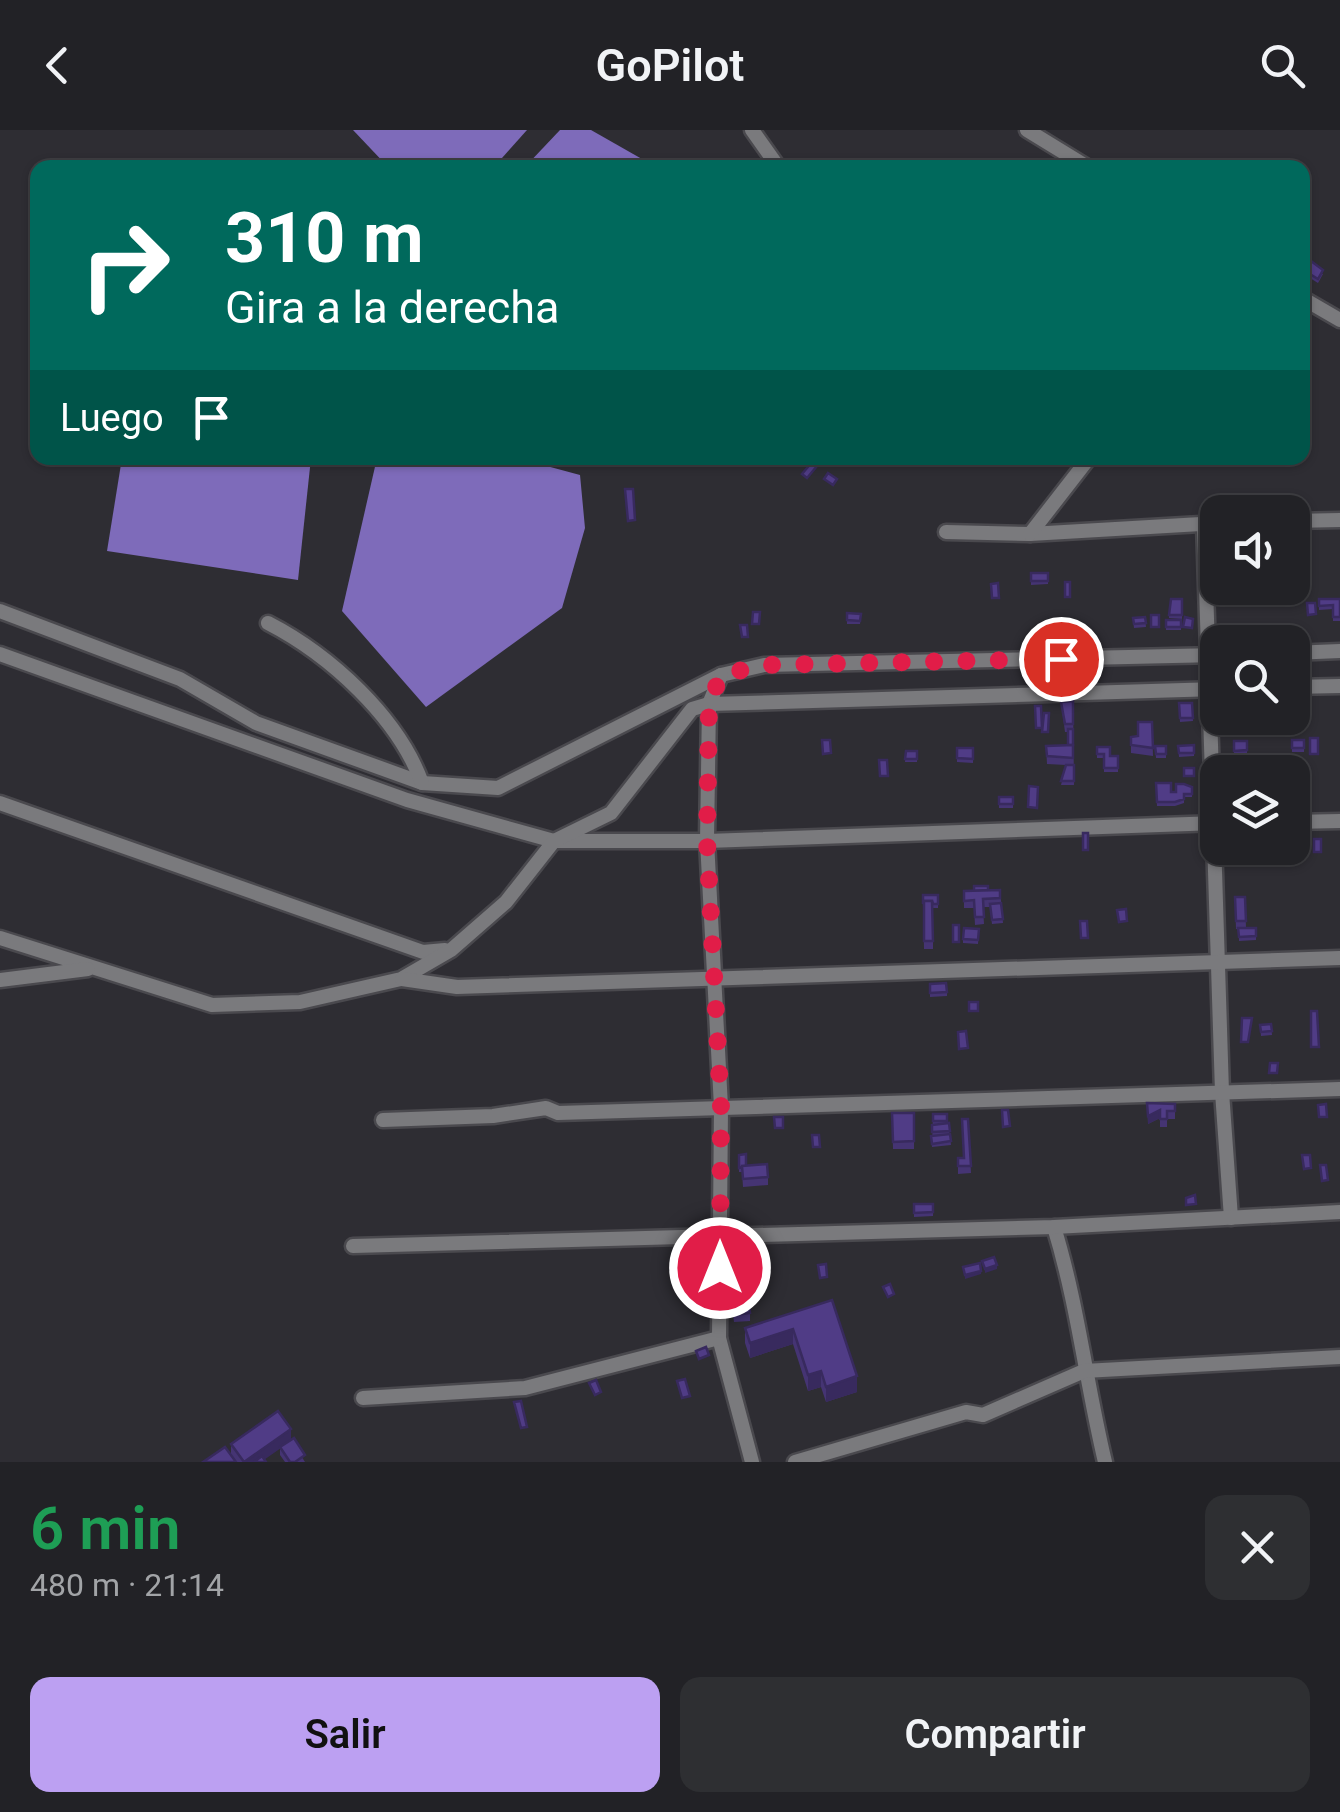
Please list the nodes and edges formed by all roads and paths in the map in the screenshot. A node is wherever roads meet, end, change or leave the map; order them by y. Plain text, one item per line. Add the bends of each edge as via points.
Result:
1 (752, 130) edge
2 (1028, 130) edge
3 (773, 160) edge
4 (1076, 160) edge
5 (1310, 303) edge
6 (1340, 320) edge
7 (1083, 465) edge
8 (1340, 520) edge
9 (1310, 521) edge
10 (1200, 525) edge
11 (946, 532) dead end
12 (1030, 534) junction
13 (0, 611) edge
14 (268, 623) dead end
15 (1340, 651) edge
16 (1310, 652) edge
17 (0, 654) edge
18 (1200, 656) edge
19 (721, 675) junction
20 (1340, 686) edge
21 (1310, 687) edge
22 (1200, 689) edge
23 (709, 704) junction
24 (422, 784) junction
25 (0, 803) edge
26 (1340, 821) edge
27 (1310, 822) edge
28 (1200, 824) edge
29 (554, 841) junction
30 (707, 841) junction
31 (1217, 865) edge
32 (0, 938) edge
33 (451, 950) junction
34 (1340, 958) edge
35 (1218, 962) junction
36 (90, 968) junction
37 (713, 977) junction
38 (401, 979) junction
39 (0, 980) edge
40 (1340, 1089) edge
41 (1222, 1092) junction
42 (721, 1107) junction
43 (382, 1120) dead end
44 (1340, 1212) edge
45 (1231, 1218) junction
46 (1054, 1227) junction
47 (720, 1234) junction
48 (352, 1246) dead end
49 (719, 1338) junction
50 (1340, 1357) edge
51 (1084, 1371) junction
52 (363, 1398) dead end
53 (752, 1462) edge
54 (795, 1462) edge
55 (1104, 1462) edge

1 - 3 street
2 - 4 street
5 - 6 street
7 - 12 street
8 - 9 street
10 - 12 street
11 - 12 street
13 - 24 street via 180,679 256,723
14 - 24 street via 318,654 358,692 411,754
15 - 16 street
17 - 29 street via 407,800
18 - 19 street via 764,665
19 - 23 street
19 - 24 street via 498,788
20 - 21 street
22 - 23 street
23 - 29 street via 679,720 611,813
23 - 30 street
25 - 33 street via 423,952
26 - 27 street
28 - 30 street
29 - 30 street
29 - 33 street via 506,902
30 - 37 street
31 - 35 street
32 - 36 street
33 - 38 street
34 - 35 street
35 - 37 street
35 - 41 street
36 - 38 street via 212,1005 300,1002
36 - 39 street
37 - 38 street via 457,987
37 - 42 street
40 - 41 street
41 - 42 street
41 - 45 street
42 - 43 street via 558,1113 546,1108
42 - 47 street
44 - 45 street
45 - 46 street
46 - 47 street
46 - 51 street via 1079,1315
47 - 48 street
47 - 49 street
49 - 52 street via 525,1388
49 - 53 street
50 - 51 street
51 - 54 street via 984,1415 966,1412
51 - 55 street

